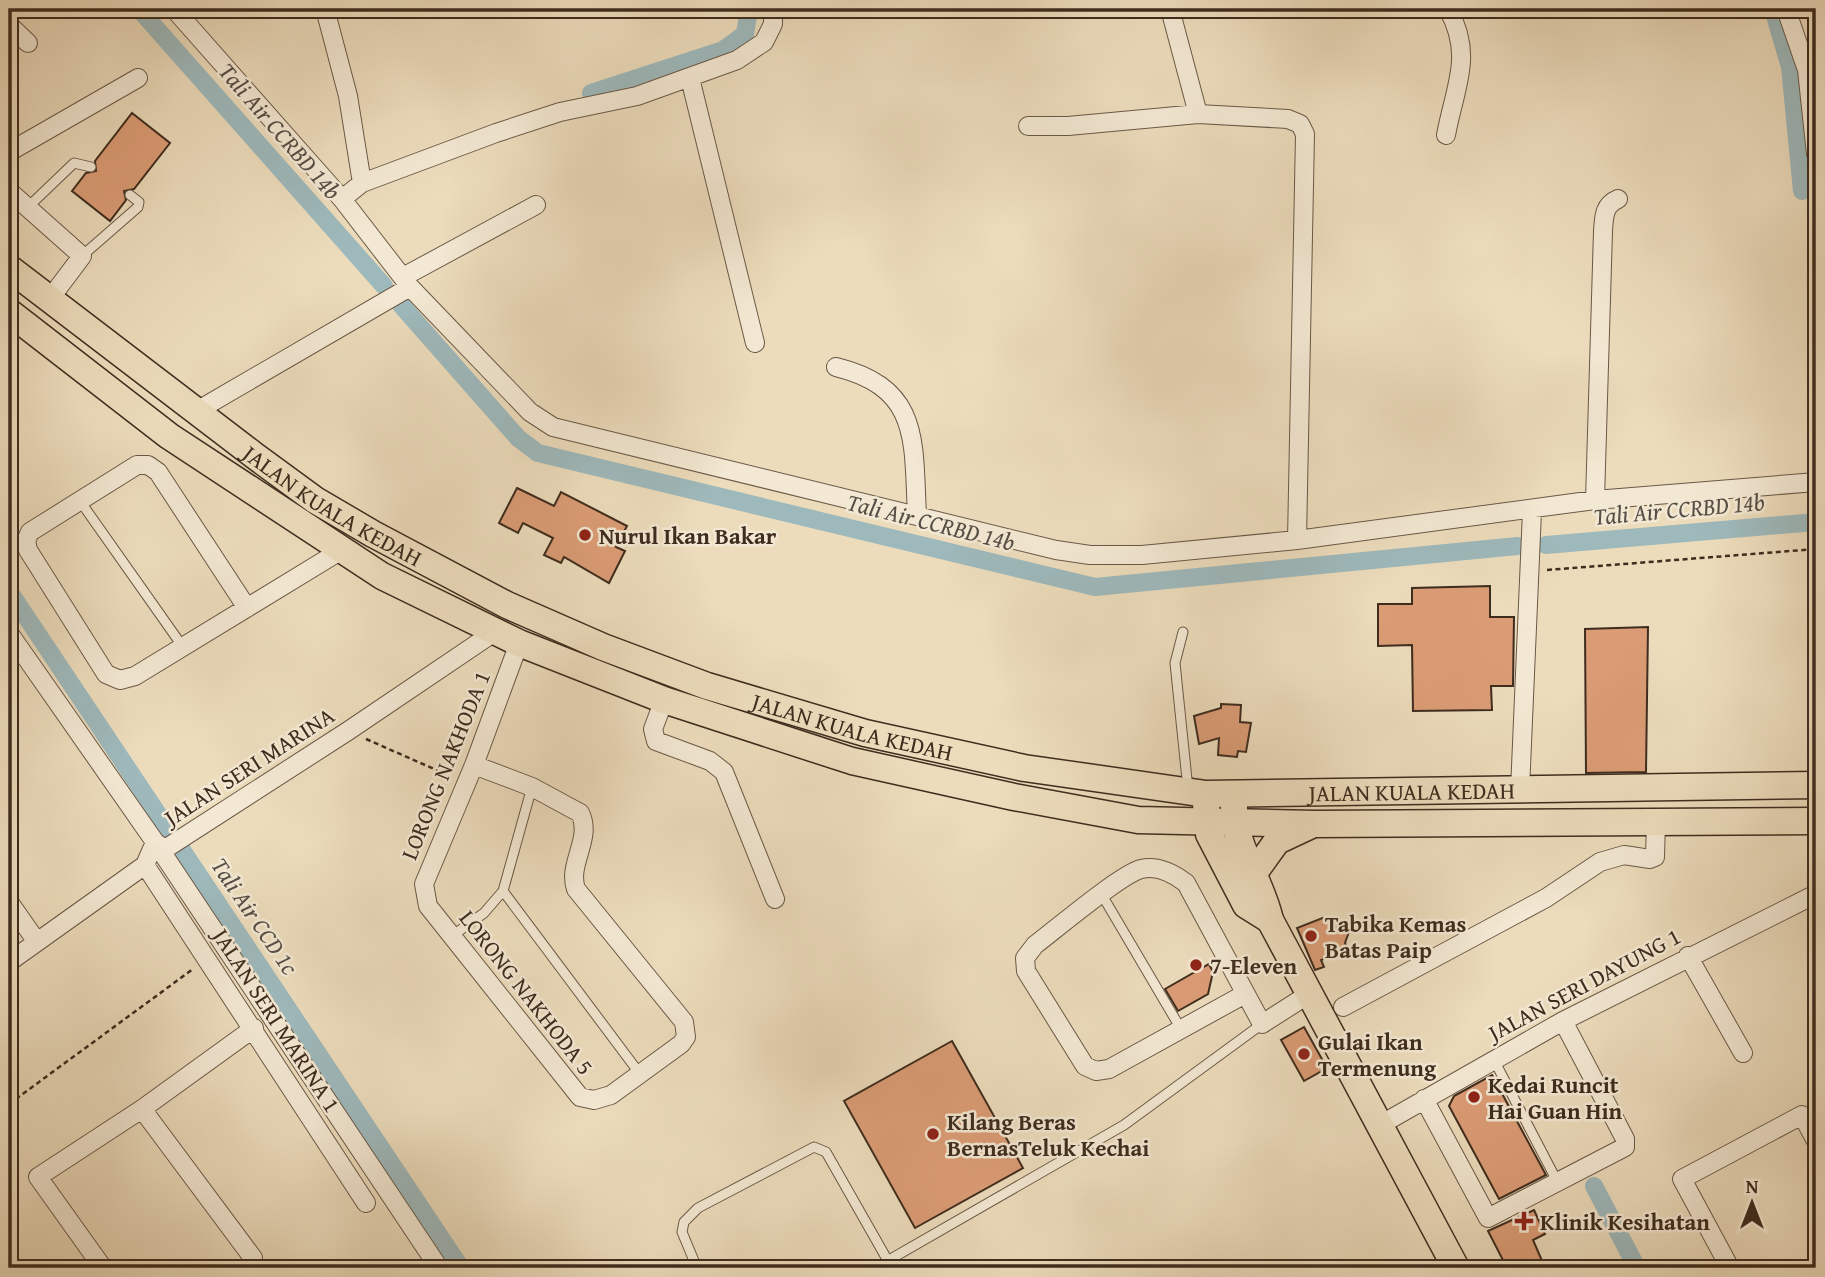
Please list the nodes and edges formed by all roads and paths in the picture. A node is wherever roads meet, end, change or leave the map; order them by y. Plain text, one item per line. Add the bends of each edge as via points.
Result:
1 (174, 9) edge
2 (325, 9) edge
3 (773, 9) edge
4 (1170, 9) edge
5 (1448, 9) edge
6 (1786, 9) edge
7 (9, 25) edge
8 (28, 43) dead end
9 (138, 78) dead end
10 (690, 78) junction
11 (1198, 114) junction
12 (1028, 126) dead end
13 (1446, 135) dead end
14 (9, 152) edge
15 (1816, 154) edge
16 (91, 167) dead end
17 (362, 183) junction
18 (9, 191) edge
19 (130, 195) dead end
20 (342, 199) junction
21 (1618, 199) dead end
22 (537, 205) dead end
23 (27, 208) junction
24 (82, 256) junction
25 (9, 268) edge
26 (406, 282) junction
27 (49, 300) junction
28 (9, 312) edge
29 (755, 343) dead end
30 (836, 367) dead end
31 (195, 412) junction
32 (1816, 482) edge
33 (1595, 500) junction
34 (80, 501) junction
35 (1532, 511) junction
36 (917, 514) junction
37 (1297, 540) junction
38 (1816, 549) edge
39 (340, 551) junction
40 (1530, 572) junction
41 (247, 608) junction
42 (1183, 632) dead end
43 (9, 633) edge
44 (493, 633) junction
45 (519, 643) junction
46 (183, 647) junction
47 (664, 700) junction
48 (348, 732) junction
49 (474, 765) junction
50 (466, 782) junction
51 (1816, 785) edge
52 (532, 788) junction
53 (1520, 790) junction
54 (1197, 792) junction
55 (1234, 793) junction
56 (1138, 820) junction
57 (1207, 821) junction
58 (1816, 821) edge
59 (1233, 822) junction
60 (1656, 822) junction
61 (1314, 824) junction
62 (160, 846) junction
63 (1222, 861) junction
64 (145, 865) junction
65 (1254, 873) junction
66 (503, 891) junction
67 (1816, 894) edge
68 (1102, 895) junction
69 (775, 899) dead end
70 (9, 902) edge
71 (428, 906) joint
72 (1269, 920) junction
73 (14, 922) edge
74 (452, 936) junction
75 (37, 942) junction
76 (1688, 956) junction
77 (207, 958) junction
78 (9, 962) edge
79 (1245, 993) junction
80 (1309, 994) junction
81 (1343, 1007) dead end
82 (1563, 1021) junction
83 (1262, 1024) junction
84 (254, 1028) junction
85 (1181, 1029) junction
86 (1743, 1053) dead end
87 (1494, 1060) junction
88 (307, 1072) junction
89 (640, 1074) junction
90 (297, 1094) junction
91 (1424, 1099) junction
92 (9, 1104) edge
93 (142, 1109) junction
94 (1380, 1125) junction
95 (1816, 1141) edge
96 (1558, 1182) junction
97 (366, 1203) dead end
98 (253, 1258) dead end
99 (888, 1261) junction
100 (103, 1268) edge
101 (439, 1268) edge
102 (697, 1268) edge
103 (875, 1268) edge
104 (1456, 1268) edge
105 (1730, 1268) edge

1 - 20 street
2 - 17 street via 348,96
3 - 10 street via 773,24 761,46
4 - 11 street
5 - 13 street via 1464,55
6 - 15 street via 1807,70
7 - 8 street
9 - 14 street
10 - 17 street via 637,96 560,112
10 - 29 street
11 - 12 street
11 - 37 street via 1288,119 1300,124 1304,134
16 - 23 lane via 74,163
17 - 20 street
18 - 23 street
19 - 24 lane via 139,202 138,207
20 - 26 street
21 - 33 street via 1606,209 1603,231
22 - 26 street
23 - 24 street
24 - 27 street
25 - 27 main road, JALAN KUALA KEDAH
26 - 31 street
26 - 36 street via 530,412 548,424
27 - 31 main road, JALAN KUALA KEDAH
28 - 39 main road, JALAN KUALA KEDAH via 169,436
30 - 36 street via 864,374 891,393 900,406 912,440
31 - 54 main road, JALAN KUALA KEDAH via 316,500 373,534 507,605 603,647 707,686 864,733 1024,768
32 - 33 street
33 - 35 street
34 - 41 street via 137,465 148,465 158,472
34 - 46 lane
34 - 46 street via 30,532 26,541 106,674 120,680 135,677
35 - 37 street
35 - 40 street
36 - 37 street via 1090,555 1142,555
38 - 40 path
39 - 41 street
39 - 44 main road, JALAN KUALA KEDAH
40 - 53 street
41 - 46 street
42 - 54 lane via 1175,663
43 - 62 street
44 - 45 main road, JALAN KUALA KEDAH
44 - 48 street, JALAN SERI MARINA
45 - 47 main road, JALAN KUALA KEDAH
45 - 49 street, LORONG NAKHODA 1
47 - 56 main road, JALAN KUALA KEDAH via 852,761
47 - 69 street via 653,729 656,741 710,761 724,772
48 - 50 path
48 - 62 street, JALAN SERI MARINA via 187,834
49 - 50 street, LORONG NAKHODA 1
49 - 52 street
50 - 71 street, LORONG NAKHODA 1 via 424,884
51 - 53 main road, JALAN KUALA KEDAH
52 - 66 lane
52 - 89 street via 580,813 584,825 574,876 576,889 687,1028 683,1042
53 - 55 main road, JALAN KUALA KEDAH
54 - 55 main road, JALAN KUALA KEDAH
54 - 57 main road
55 - 59 main road
56 - 57 main road, JALAN KUALA KEDAH
56 - 63 main road via 1185,830
57 - 59 main road, JALAN KUALA KEDAH
57 - 63 main road
58 - 60 main road, JALAN KUALA KEDAH
59 - 61 main road, JALAN KUALA KEDAH
59 - 65 main road
60 - 61 main road, JALAN KUALA KEDAH
60 - 81 street via 1655,857 1624,855 1600,862 1546,898
61 - 65 main road via 1277,841
62 - 64 street, JALAN SERI MARINA
62 - 88 street
63 - 72 main road via 1246,905
64 - 75 street
64 - 77 street, JALAN SERI MARINA 1
65 - 72 main road via 1265,895
66 - 74 lane via 484,913
66 - 89 lane
67 - 76 street, JALAN SERI DAYUNG 1
68 - 79 street via 1142,868 1178,877 1186,883
68 - 85 lane
68 - 85 street via 1035,945 1025,958 1026,971 1085,1066 1096,1071 1109,1069
70 - 73 street
71 - 74 street, LORONG NAKHODA 5
72 - 80 main road
73 - 75 street
74 - 89 street, LORONG NAKHODA 5 via 580,1097 594,1101 611,1096
75 - 78 street
76 - 82 street, JALAN SERI DAYUNG 1
76 - 86 street
77 - 84 street, JALAN SERI MARINA 1
77 - 92 path
79 - 83 street
79 - 85 street
80 - 83 street
80 - 94 main road
82 - 87 street, JALAN SERI DAYUNG 1
82 - 96 street via 1626,1144
83 - 99 lane via 1124,1125
84 - 90 street, JALAN SERI MARINA 1
84 - 93 street
87 - 91 street, JALAN SERI DAYUNG 1
87 - 96 lane
88 - 90 street
88 - 101 street
90 - 97 street, JALAN SERI MARINA 1
91 - 94 street, JALAN SERI DAYUNG 1
91 - 96 street via 1486,1217
93 - 98 street
93 - 100 street via 38,1177
94 - 104 main road
95 - 105 street via 1802,1115 1682,1179
99 - 102 lane via 826,1152 814,1147 689,1216 682,1233
99 - 103 lane

